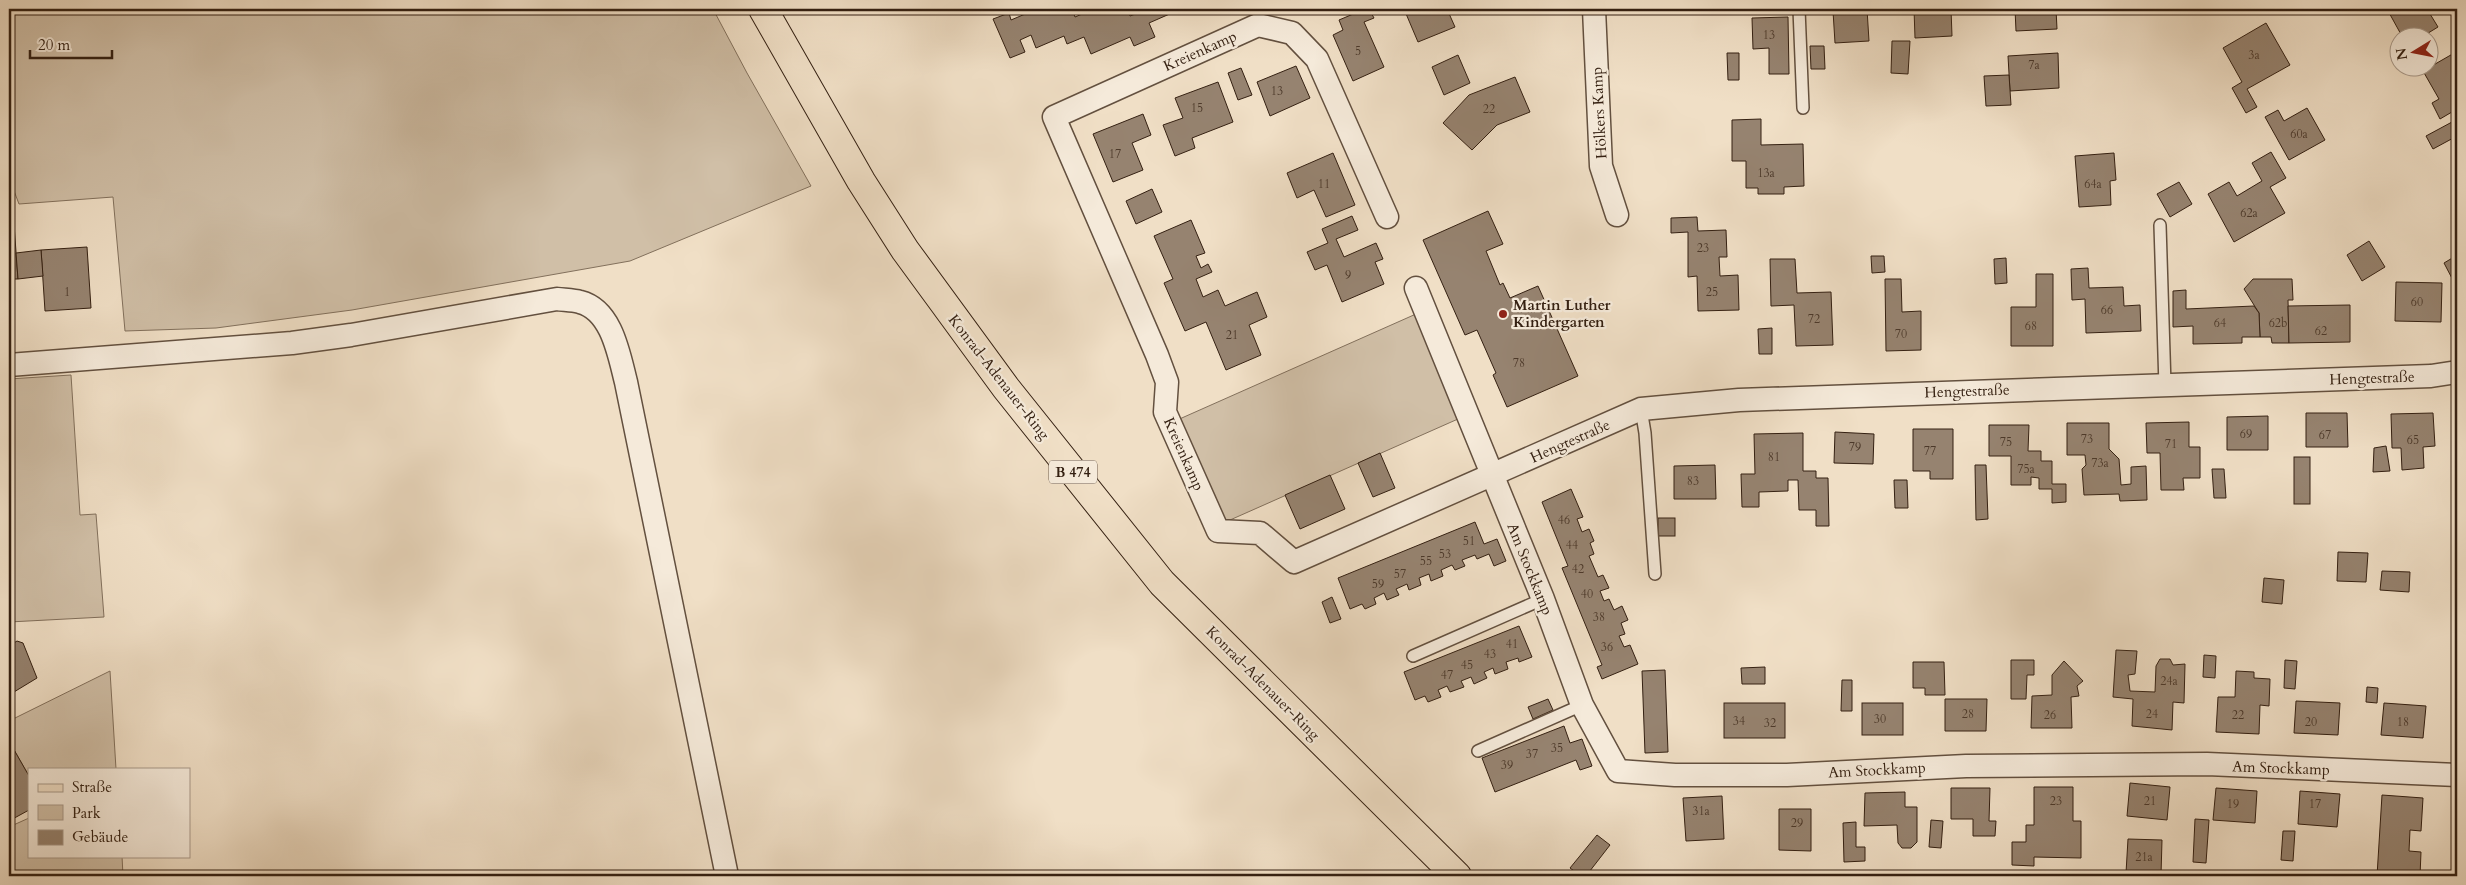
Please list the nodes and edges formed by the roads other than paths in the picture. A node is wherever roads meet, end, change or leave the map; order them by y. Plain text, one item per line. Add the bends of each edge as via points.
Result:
1 (763, 9) edge
2 (1594, 9) edge
3 (1799, 9) edge
4 (1255, 17) edge
5 (1803, 108) dead end
6 (1617, 214) dead end
7 (1387, 217) dead end
8 (2160, 225) dead end
9 (1416, 288) dead end
10 (9, 365) edge
11 (2457, 372) edge
12 (2165, 386) junction
13 (1641, 409) junction
14 (1492, 476) junction
15 (1655, 574) dead end
16 (1542, 599) junction
17 (1413, 656) dead end
18 (1582, 705) junction
19 (1478, 750) dead end
20 (2457, 775) edge
21 (726, 876) edge
22 (1458, 876) edge

1 - 22 main road, Konrad-Adenauer-Ring / B 474 via 861,181 905,250 1018,404 1162,583
2 - 6 street, Hölkers Kamp via 1601,166
3 - 5 lane
4 - 7 street, Kreienkamp via 1292,33 1317,58
4 - 14 street, Kreienkamp via 1054,117 1157,355 1167,382 1166,412 1218,531 1260,533 1294,562
8 - 12 lane
9 - 14 street
10 - 21 street via 292,343 557,299 581,302 603,316 618,349 626,382
11 - 12 street, Hengtestraße via 2431,376
12 - 13 street, Hengtestraße via 1739,400
13 - 14 street, Hengtestraße
13 - 15 lane
14 - 16 street, Am Stockkamp
16 - 17 lane
16 - 18 street, Am Stockkamp
18 - 19 lane
18 - 20 street, Am Stockkamp via 1618,771 1675,775 1787,775 1966,766 2207,764

